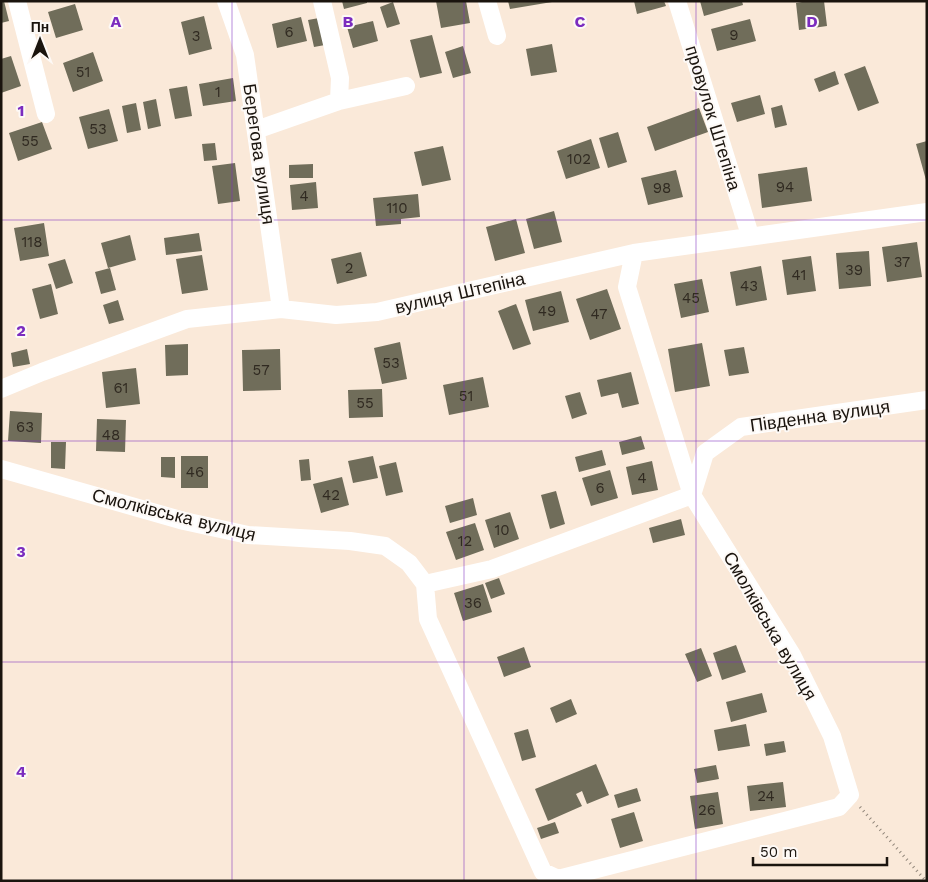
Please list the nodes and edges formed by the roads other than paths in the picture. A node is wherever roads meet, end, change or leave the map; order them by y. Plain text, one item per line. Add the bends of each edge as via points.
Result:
1 (17, 1) edge
2 (226, 1) edge
3 (322, 1) edge
4 (487, 1) edge
5 (677, 1) edge
6 (497, 36) dead end
7 (406, 86) dead end
8 (339, 101) junction
9 (46, 114) dead end
10 (256, 130) junction
11 (927, 212) edge
12 (750, 235) junction
13 (634, 253) junction
14 (282, 309) junction
15 (1, 389) edge
16 (927, 400) edge
17 (1, 470) edge
18 (692, 495) junction
19 (424, 584) junction

1 - 9 street
2 - 10 street, Берегова вулиця via 245,55
3 - 8 street via 340,78
4 - 6 street
5 - 12 street, провулок Штепіна
7 - 8 street
8 - 10 street
10 - 14 street, Берегова вулиця
11 - 12 street, вулиця Штепіна
12 - 13 street, вулиця Штепіна
13 - 14 street, вулиця Штепіна via 377,312 336,315
13 - 18 street, Смолківська вулиця via 626,287
14 - 15 street, вулиця Штепіна via 187,318
16 - 18 street, Південна вулиця via 741,428 705,453
17 - 19 street, Смолківська вулиця via 248,536 350,540 385,546 409,563
18 - 19 street via 492,569
18 - 19 street, Смолківська вулиця via 792,655 832,736 850,795 840,807 558,879 543,872 428,619

